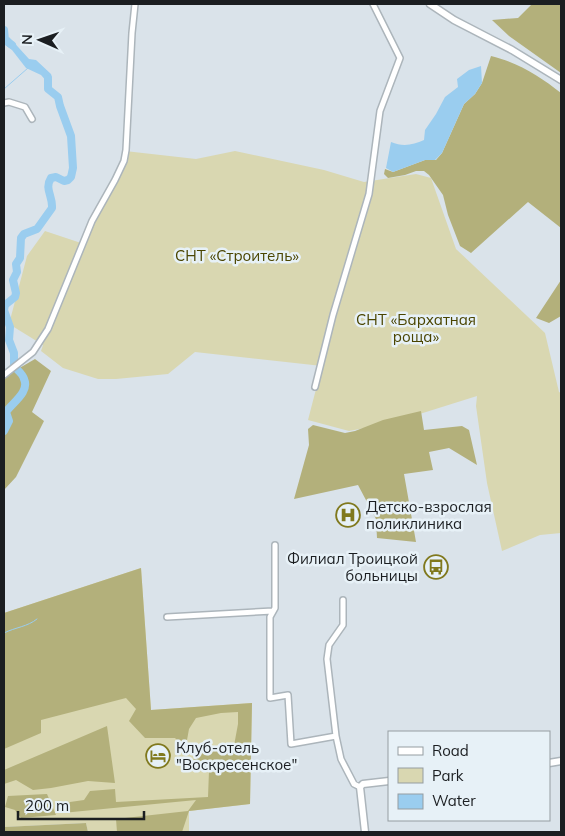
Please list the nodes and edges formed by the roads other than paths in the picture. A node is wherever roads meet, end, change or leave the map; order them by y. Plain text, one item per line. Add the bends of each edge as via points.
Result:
1 (136, 4) edge
2 (373, 4) edge
3 (430, 4) edge
4 (561, 80) edge
5 (4, 103) edge
6 (32, 119) dead end
7 (4, 376) edge
8 (315, 387) dead end
9 (275, 545) dead end
10 (343, 600) dead end
11 (274, 611) junction
12 (167, 617) dead end
13 (336, 736) junction
14 (388, 781) edge
15 (360, 787) junction
16 (365, 832) edge

1 - 7 street via 124,161 92,221 48,329 32,352
2 - 8 street via 400,58 380,111 369,194
3 - 4 main road
5 - 6 street via 25,107
9 - 11 street
10 - 13 street via 343,624 330,645 327,658
11 - 12 street
11 - 13 street via 270,618 270,698 288,696 291,744
13 - 15 street via 340,759 354,784
14 - 15 main road
15 - 16 main road

